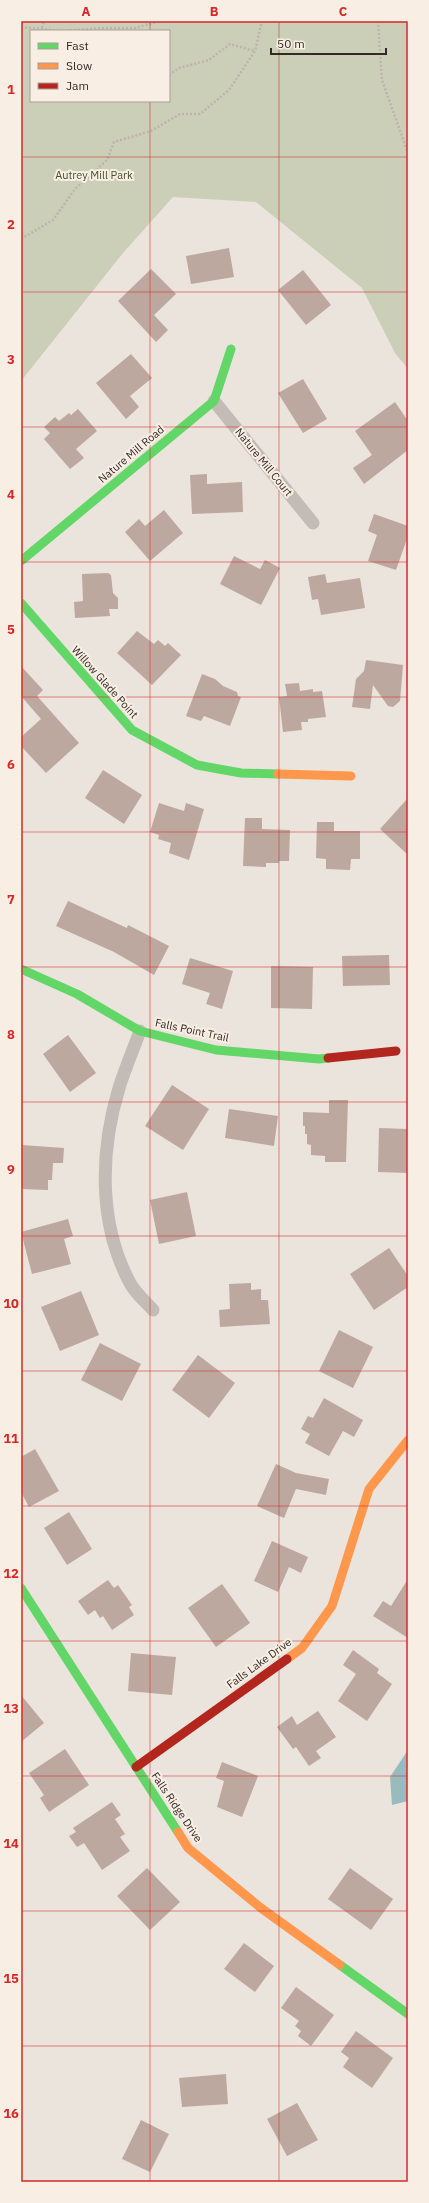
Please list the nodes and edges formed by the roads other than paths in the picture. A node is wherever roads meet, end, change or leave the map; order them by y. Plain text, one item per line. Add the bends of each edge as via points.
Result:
1 (231, 349) dead end
2 (214, 401) junction
3 (313, 523) dead end
4 (21, 561) edge
5 (21, 603) edge
6 (351, 776) dead end
7 (21, 969) edge
8 (140, 1031) junction
9 (396, 1051) dead end
10 (153, 1310) dead end
11 (408, 1440) edge
12 (21, 1588) edge
13 (136, 1767) junction
14 (408, 2014) edge

1 - 2 street
2 - 3 street, Nature Mill Court
2 - 4 street, Nature Mill Road
5 - 6 street, Willow Glade Point via 132,730 197,765 241,773
7 - 8 street, Falls Point Trail via 78,994
8 - 9 street, Falls Point Trail via 216,1050 320,1060
8 - 10 street via 119,1088 106,1143 104,1192 113,1241 130,1284
11 - 13 street, Falls Lake Drive via 369,1489 332,1606 302,1648
12 - 13 street, Falls Ridge Drive
13 - 14 street, Falls Ridge Drive via 188,1848 261,1908

